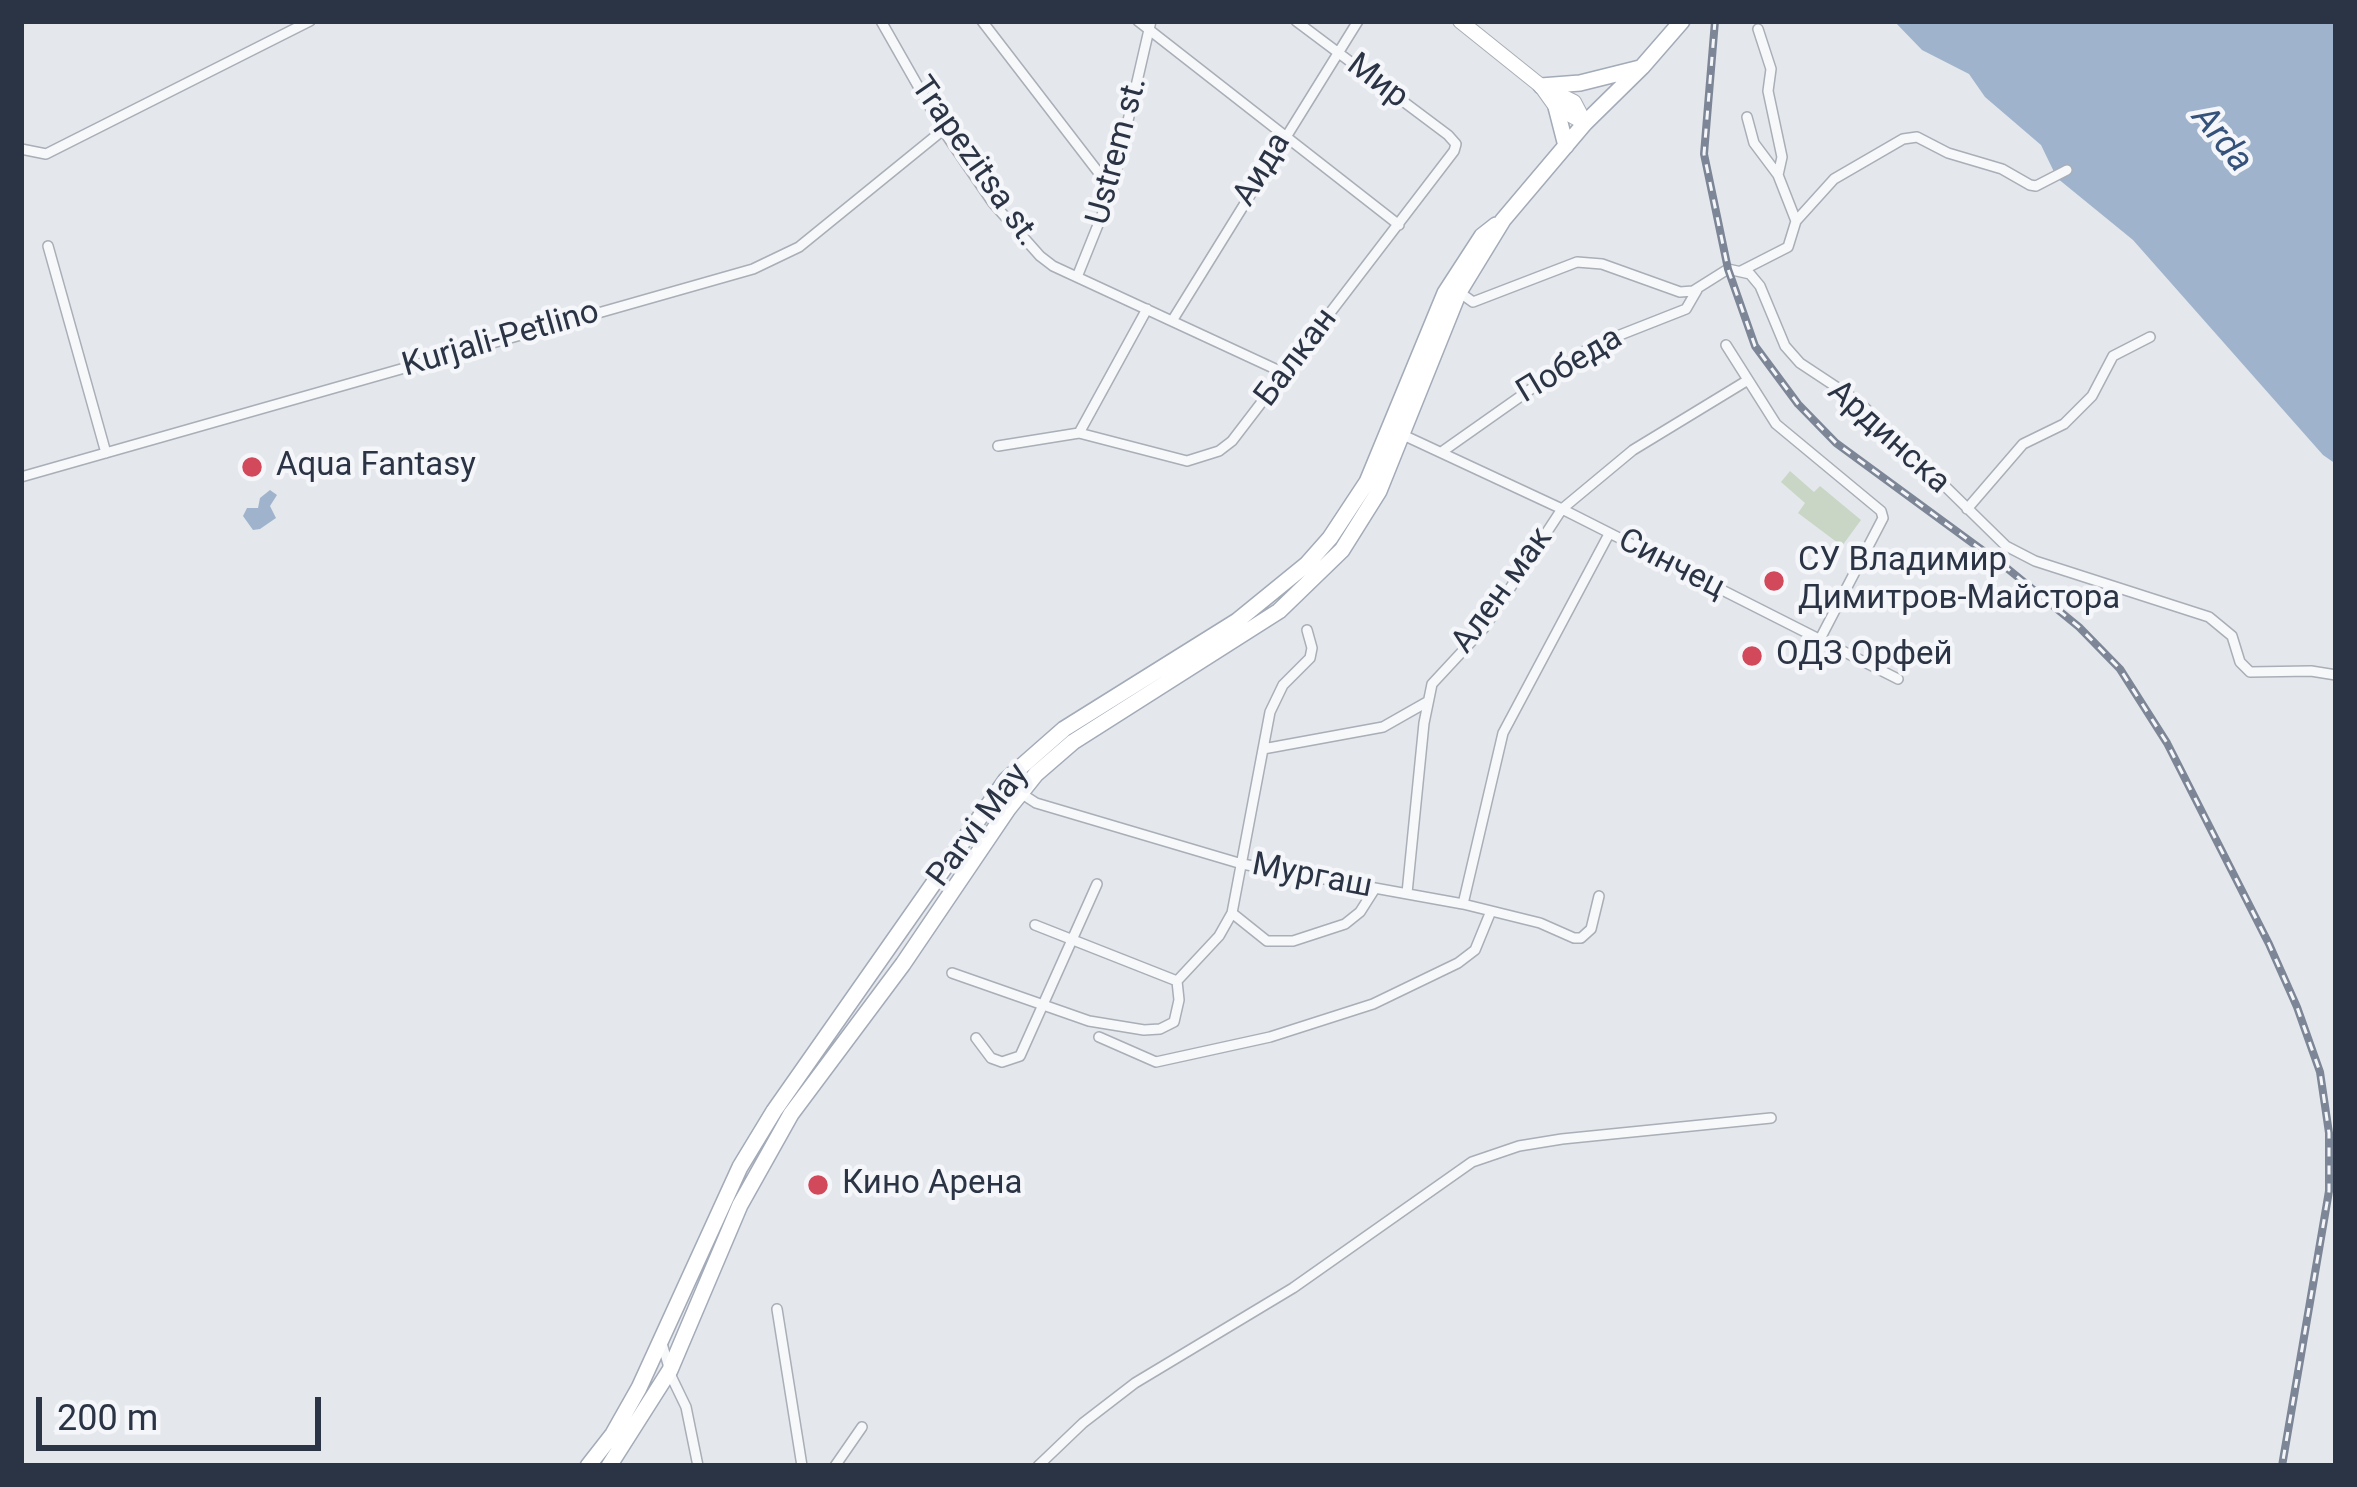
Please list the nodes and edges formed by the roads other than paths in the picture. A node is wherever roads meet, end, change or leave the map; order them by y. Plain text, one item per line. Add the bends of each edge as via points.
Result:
1 (310, 21) edge
2 (881, 21) edge
3 (982, 21) edge
4 (1138, 21) edge
5 (1296, 21) edge
6 (1358, 21) edge
7 (1460, 21) edge
8 (1682, 21) edge
9 (1150, 26) edge
10 (1759, 29) dead end
11 (1337, 52) junction
12 (1642, 67) junction
13 (1541, 86) junction
14 (1556, 107) junction
15 (1747, 117) dead end
16 (1585, 124) junction
17 (944, 130) junction
18 (1284, 134) junction
19 (1456, 144) joint
20 (1566, 146) junction
21 (21, 149) edge
22 (2067, 170) dead end
23 (1778, 175) junction
24 (1112, 190) junction
25 (1504, 220) junction
26 (1796, 220) junction
27 (1399, 225) junction
28 (48, 246) dead end
29 (1741, 271) junction
30 (1077, 277) junction
31 (1697, 289) junction
32 (1459, 292) junction
33 (1147, 309) junction
34 (1172, 320) junction
35 (2150, 337) dead end
36 (1726, 346) dead end
37 (1284, 373) junction
38 (1748, 380) junction
39 (1397, 432) junction
40 (1078, 433) junction
41 (998, 446) dead end
42 (1443, 452) junction
43 (106, 453) junction
44 (21, 477) edge
45 (1562, 509) junction
46 (1967, 509) junction
47 (1609, 534) junction
48 (1307, 630) dead end
49 (1820, 639) junction
50 (2336, 675) edge
51 (1898, 679) dead end
52 (1426, 702) junction
53 (1263, 749) junction
54 (1006, 780) junction
55 (1020, 793) junction
56 (1242, 864) junction
57 (1097, 884) dead end
58 (1374, 890) junction
59 (1407, 893) junction
60 (1598, 896) dead end
61 (1463, 904) junction
62 (1491, 911) junction
63 (1232, 914) junction
64 (1035, 926) dead end
65 (1071, 941) junction
66 (952, 974) dead end
67 (1178, 981) junction
68 (1042, 1006) junction
69 (1099, 1037) dead end
70 (976, 1038) dead end
71 (1772, 1118) dead end
72 (777, 1309) dead end
73 (661, 1340) junction
74 (670, 1370) junction
75 (862, 1427) dead end
76 (588, 1466) edge
77 (609, 1466) edge
78 (698, 1466) edge
79 (802, 1466) edge
80 (835, 1466) edge
81 (1038, 1466) edge

1 - 21 street via 46,154
2 - 17 street, Trapezitsa st.
3 - 24 street
4 - 9 street
5 - 11 street, Мир
6 - 11 street, Аида
7 - 13 main road
8 - 12 main road, Parvi May
9 - 18 street
9 - 24 street, Ustrem st.
10 - 23 street via 1771,68
11 - 18 street, Аида
11 - 19 street, Мир
12 - 13 main road
12 - 16 main road, Parvi May
13 - 14 main road
13 - 16 main road via 1574,102
14 - 16 main road
14 - 20 main road
15 - 23 street via 1754,143
16 - 20 main road, Parvi May
17 - 30 street, Trapezitsa st. via 1022,238
17 - 43 street, Kurjali-Petlino via 799,247 753,269
18 - 27 street
18 - 34 street, Аида
19 - 27 street, Балкан
20 - 25 main road, Parvi May
22 - 26 street via 2030,185 1917,137 1903,139 1834,179
23 - 26 street
24 - 30 street, Ustrem st.
25 - 32 main road, Parvi May
25 - 39 main road, Parvi May via 1482,236 1444,293
26 - 29 street via 1788,248
27 - 37 street, Балкан
28 - 43 street
29 - 31 street via 1729,269
29 - 46 street, Ардинска via 1756,279 1800,363 1859,402
30 - 33 street, Trapezitsa st.
31 - 32 street via 1671,290 1577,262 1473,302
31 - 42 street, Победа via 1686,309 1592,346
32 - 39 main road, Parvi May
33 - 34 street, Trapezitsa st.
33 - 40 street
34 - 37 street, Trapezitsa st.
35 - 46 street via 2113,356 2092,396 2064,424 2023,444
36 - 38 street
37 - 40 street, Балкан via 1232,441 1195,458
38 - 45 street, Ален мак via 1633,450
38 - 49 street via 1776,424 1883,518
39 - 42 street, Синчец
39 - 54 main road, Parvi May via 1307,565 1237,621 1064,729
39 - 55 main road, Parvi May via 1369,510 1319,574 1279,611 1073,742
40 - 41 street
42 - 45 street, Синчец
43 - 44 street, Kurjali-Petlino
45 - 47 street, Синчец
45 - 52 street, Ален мак
46 - 50 street, Ардинска via 2035,561 2209,616 2232,636 2250,672
47 - 49 street, Синчец
47 - 61 street via 1503,734
48 - 53 street via 1310,658 1275,698
49 - 51 street, Синчец
52 - 53 street via 1383,727
52 - 59 street, Ален мак
53 - 56 street
54 - 55 street, Мургаш
54 - 73 main road, Parvi May via 752,1148
55 - 56 street, Мургаш
55 - 74 main road, Parvi May via 790,1114 740,1205
56 - 58 street, Мургаш
56 - 63 street
57 - 65 street
58 - 59 street, Мургаш
58 - 63 street via 1345,924 1293,941 1267,941
59 - 61 street, Мургаш
60 - 62 street, Мургаш via 1581,938
61 - 62 street, Мургаш
62 - 69 street via 1475,950 1458,962 1270,1037 1156,1062
63 - 67 street
64 - 65 street
65 - 67 street
65 - 68 street
66 - 68 street
67 - 68 street via 1178,1013 1160,1029 1111,1026
68 - 70 street via 1026,1048 1011,1061 991,1058
71 - 81 street via 1562,1139 1472,1162 1293,1288 1135,1383
72 - 79 street
73 - 74 street
73 - 76 main road, Parvi May
74 - 77 main road, Parvi May
74 - 78 street
75 - 80 street

